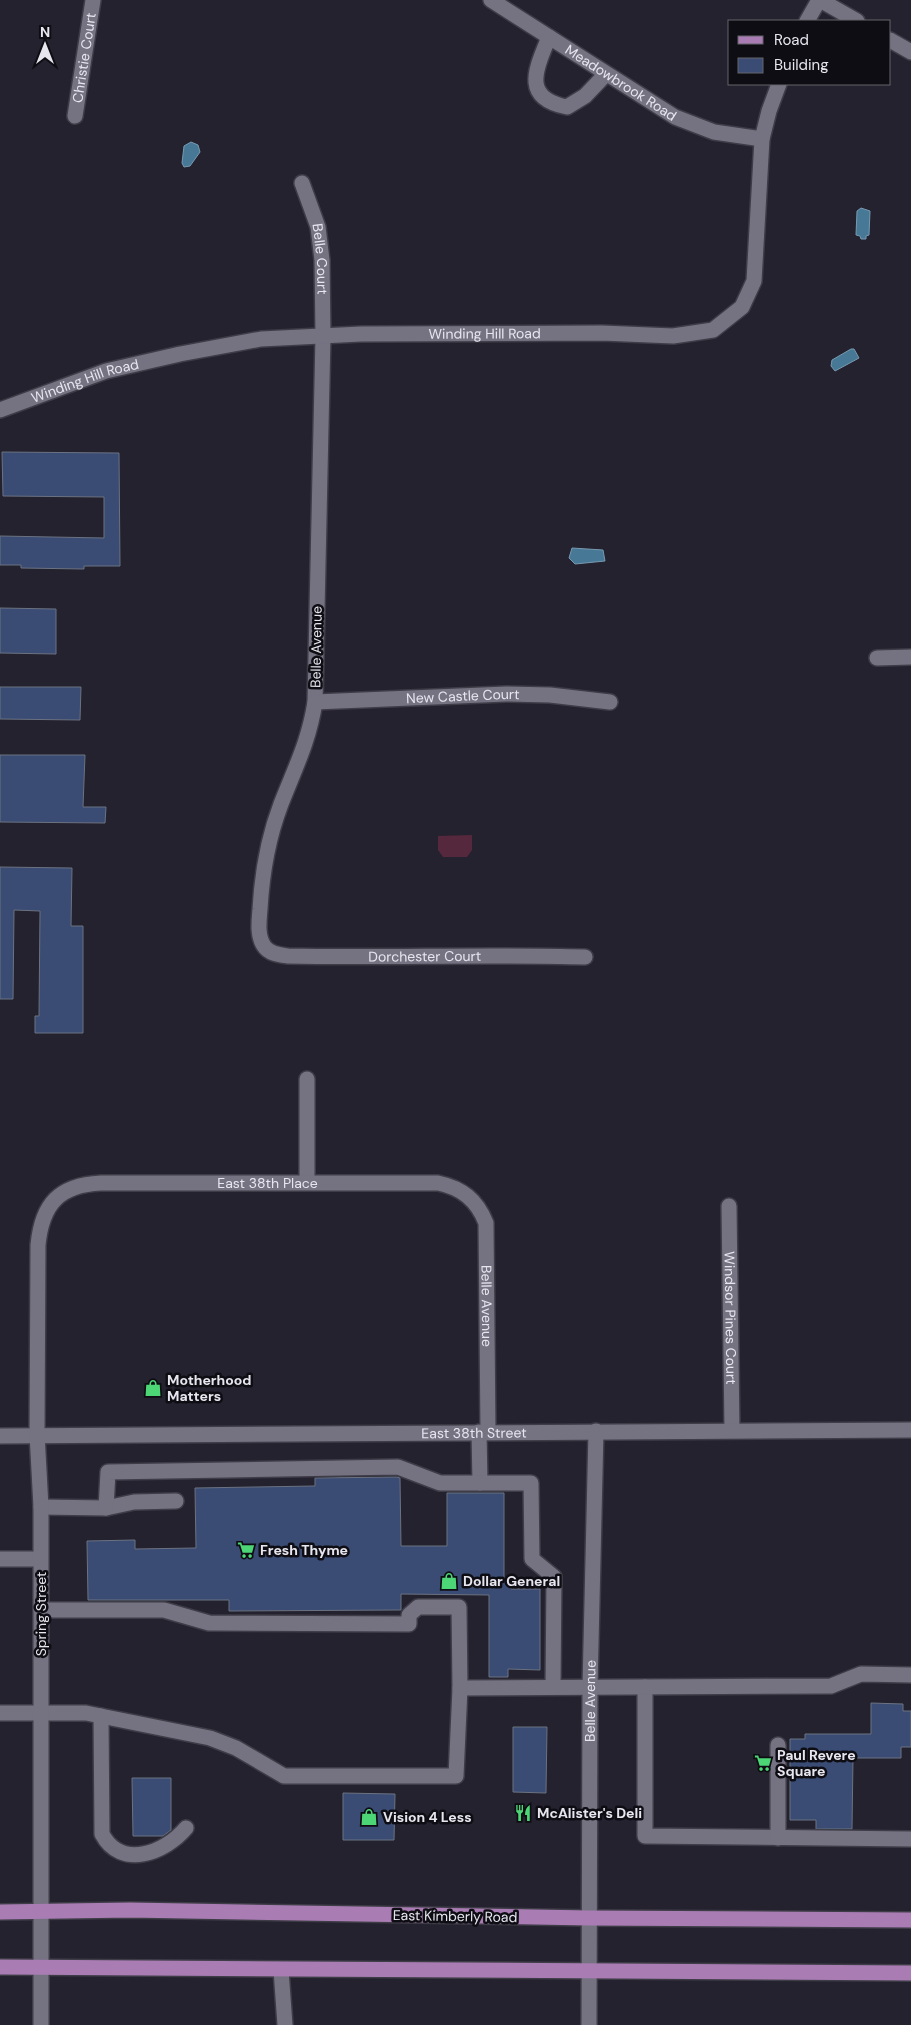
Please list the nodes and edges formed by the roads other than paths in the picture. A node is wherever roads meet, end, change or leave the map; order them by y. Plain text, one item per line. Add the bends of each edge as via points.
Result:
1 (93, 0) edge
2 (491, 0) edge
3 (820, 0) edge
4 (808, 20) edge
5 (856, 20) edge
6 (550, 38) junction
7 (891, 41) edge
8 (911, 52) edge
9 (606, 74) junction
10 (779, 85) edge
11 (76, 116) dead end
12 (762, 139) junction
13 (302, 183) dead end
14 (323, 336) junction
15 (0, 410) edge
16 (911, 656) edge
17 (877, 658) dead end
18 (315, 702) junction
19 (610, 702) dead end
20 (265, 948) joint
21 (585, 957) dead end
22 (307, 1079) dead end
23 (306, 1182) junction
24 (49, 1205) joint
25 (729, 1206) dead end
26 (482, 1212) joint
27 (732, 1430) junction
28 (911, 1430) edge
29 (596, 1431) junction
30 (484, 1432) junction
31 (38, 1434) junction
32 (0, 1436) edge
33 (480, 1483) junction
34 (176, 1501) dead end
35 (42, 1506) junction
36 (106, 1508) junction
37 (0, 1558) edge
38 (40, 1559) junction
39 (41, 1610) junction
40 (911, 1675) edge
41 (553, 1686) junction
42 (590, 1687) junction
43 (644, 1687) junction
44 (460, 1688) junction
45 (0, 1713) edge
46 (41, 1714) junction
47 (101, 1716) junction
48 (778, 1745) dead end
49 (186, 1828) dead end
50 (778, 1838) junction
51 (911, 1840) edge
52 (0, 1912) edge
53 (41, 1912) junction
54 (589, 1918) junction
55 (911, 1920) edge
56 (0, 1967) edge
57 (43, 1968) junction
58 (281, 1970) junction
59 (590, 1972) junction
60 (911, 1973) edge
61 (41, 2025) edge
62 (284, 2025) edge
63 (589, 2025) edge

1 - 11 street, Christie Court
2 - 6 street, Meadowbrook Road
3 - 4 street
3 - 5 street
6 - 9 street, Meadowbrook Road
6 - 9 street via 536,68 538,92 550,104 567,107 585,96
7 - 8 street
9 - 12 street, Meadowbrook Road via 675,118 714,132
10 - 12 street, Winding Hill Road
12 - 14 street, Winding Hill Road via 754,281 742,307 713,330 673,336 602,333
13 - 14 street, Belle Court via 318,228 322,260
14 - 15 street, Winding Hill Road via 261,339 116,368
14 - 18 street, Belle Avenue
16 - 17 street
18 - 19 street, New Castle Court via 506,694
18 - 20 street, Belle Avenue via 307,741 281,803 265,861 259,930
20 - 21 street, Dorchester Court via 288,956 384,958 503,954
22 - 23 street
23 - 24 street, East 38th Place via 85,1183 59,1195
23 - 26 street, East 38th Place via 438,1182 454,1186 476,1202
24 - 31 street, Spring Street via 39,1229 38,1245
25 - 27 street, Windsor Pines Court
26 - 30 street, Belle Avenue via 488,1238
27 - 28 street, East 38th Street
27 - 29 street, East 38th Street
29 - 30 street, East 38th Street
29 - 42 street, Belle Avenue
30 - 31 street, East 38th Street
30 - 33 street, Belle Avenue
31 - 32 street, East 38th Street
31 - 35 street, Spring Street
33 - 36 street via 440,1483 398,1467 108,1472
33 - 41 street via 531,1483 532,1559 554,1577
34 - 36 street via 134,1502
35 - 36 street
35 - 38 street, Spring Street
37 - 38 street
38 - 39 street, Spring Street
39 - 44 street via 164,1610 210,1623 409,1624 409,1615 418,1607 459,1607
39 - 46 street, Spring Street
40 - 43 street via 861,1674 830,1686
41 - 42 street
41 - 44 street
42 - 43 street
42 - 54 street, Belle Avenue
43 - 50 street via 644,1836
44 - 47 street via 456,1776 284,1776 236,1748 210,1738
45 - 46 street
46 - 47 street
46 - 53 street, Spring Street
47 - 49 street via 102,1834 108,1846 133,1855 149,1853 176,1841
48 - 50 street
50 - 51 street
52 - 53 main road, East Kimberly Road
53 - 54 main road, East Kimberly Road via 130,1910
53 - 57 street, Spring Street
54 - 55 main road, East Kimberly Road
54 - 59 street, Belle Avenue
56 - 57 main road
57 - 58 main road
57 - 61 street, Spring Street
58 - 59 main road
58 - 62 street
59 - 60 main road
59 - 63 street, Belle Avenue

